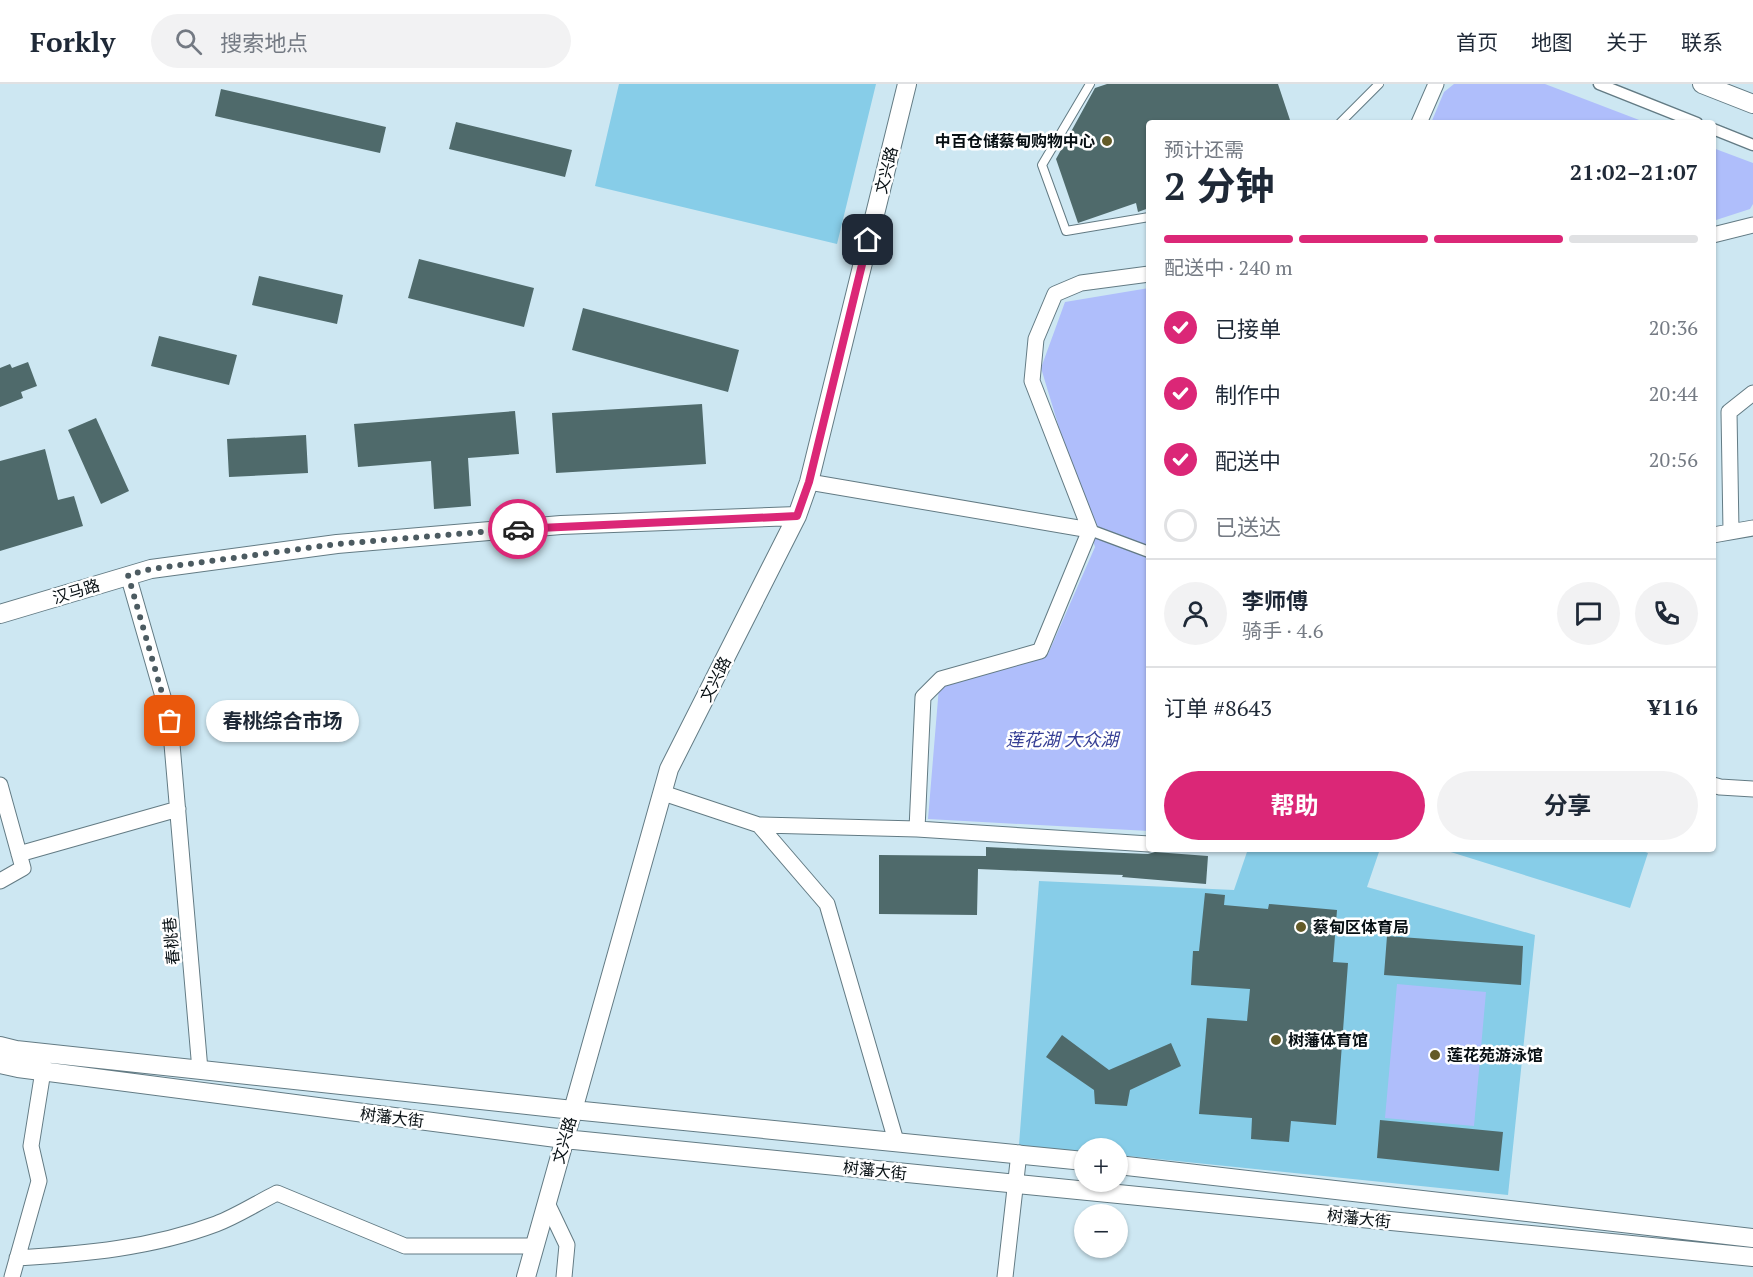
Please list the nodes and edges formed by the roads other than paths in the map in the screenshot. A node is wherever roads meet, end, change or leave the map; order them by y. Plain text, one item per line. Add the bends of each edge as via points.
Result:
1 (908, 84) edge
2 (1090, 84) edge
3 (1379, 84) edge
4 (1445, 84) edge
5 (1599, 84) edge
6 (1702, 84) edge
7 (1433, 90) edge
8 (1753, 104) edge
9 (1343, 120) edge
10 (1420, 120) edge
11 (1690, 120) edge
12 (1716, 130) edge
13 (1753, 145) edge
14 (1146, 218) edge
15 (1753, 225) edge
16 (1716, 233) edge
17 (1146, 274) edge
18 (1753, 393) edge
19 (809, 482) junction
20 (797, 516) junction
21 (1753, 528) edge
22 (1089, 530) junction
23 (1731, 531) junction
24 (1716, 534) edge
25 (1146, 551) edge
26 (128, 575) junction
27 (0, 614) edge
28 (0, 785) edge
29 (1716, 786) edge
30 (1753, 789) edge
31 (663, 793) junction
32 (178, 809) junction
33 (759, 825) junction
34 (917, 829) junction
35 (1146, 844) edge
36 (19, 854) junction
37 (0, 881) edge
38 (0, 1046) edge
39 (43, 1053) junction
40 (0, 1064) edge
41 (200, 1070) junction
42 (43, 1071) junction
43 (573, 1110) junction
44 (564, 1139) junction
45 (896, 1141) junction
46 (1019, 1153) junction
47 (1074, 1160) edge
48 (1128, 1166) edge
49 (1016, 1184) junction
50 (547, 1203) junction
51 (1753, 1238) edge
52 (535, 1246) junction
53 (1753, 1257) edge
54 (17, 1258) junction
55 (12, 1277) edge
56 (526, 1277) edge
57 (564, 1277) edge
58 (1005, 1277) edge

1 - 19 street, 文兴路
2 - 14 lane via 1042,165 1066,231
3 - 9 lane
4 - 7 street
5 - 11 street
6 - 8 street
7 - 10 street
12 - 13 street
15 - 16 street
17 - 22 street via 1081,283 1054,294 1036,339 1032,381
18 - 23 street via 1729,412
19 - 20 street, 文兴路
19 - 22 street
20 - 26 street, 汉马路 via 561,525 348,543
20 - 31 street, 文兴路 via 669,769
21 - 23 street
22 - 25 street
22 - 34 street via 1040,651 941,679 923,697
23 - 24 street
26 - 27 street, 汉马路
26 - 32 street, 春桃巷 via 170,721
28 - 36 street
29 - 30 street
31 - 33 street
31 - 43 street, 文兴路
32 - 36 street
32 - 41 street, 春桃巷
33 - 34 street
33 - 45 street via 827,904
34 - 35 street
36 - 37 street via 23,868
38 - 39 street, 树藩大街
39 - 41 street, 树藩大街
39 - 42 street
40 - 42 street, 树藩大街
41 - 43 street, 树藩大街
42 - 44 street, 树藩大街
42 - 54 street via 31,1146 39,1181
43 - 44 street, 文兴路
43 - 45 street, 树藩大街
44 - 49 street, 树藩大街
44 - 50 street, 文兴路
45 - 46 street, 树藩大街
46 - 47 street, 树藩大街
46 - 49 street
48 - 51 street, 树藩大街
49 - 53 street, 树藩大街
49 - 58 street
50 - 52 street, 文兴路
50 - 57 street via 567,1245
52 - 54 street via 405,1246 277,1193 216,1224 139,1246
52 - 56 street, 文兴路
54 - 55 street

